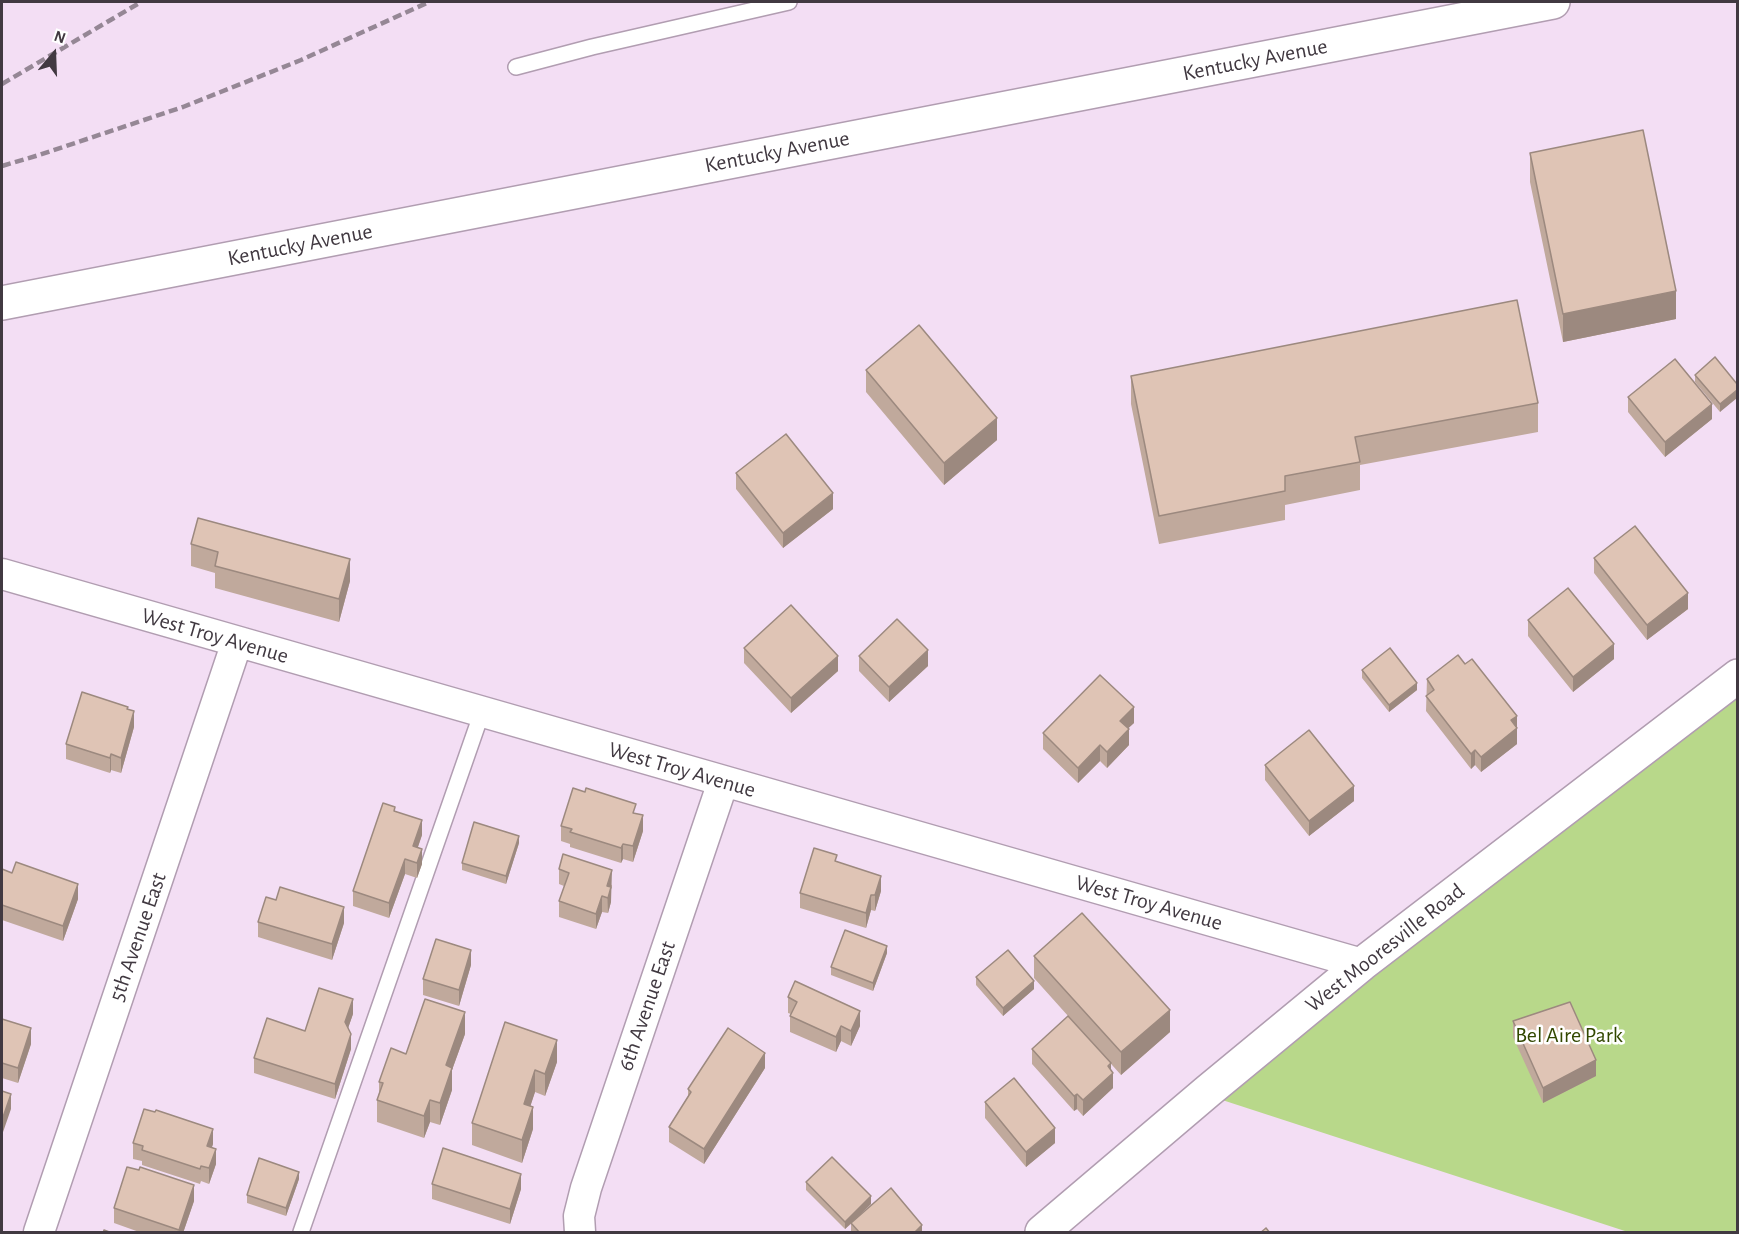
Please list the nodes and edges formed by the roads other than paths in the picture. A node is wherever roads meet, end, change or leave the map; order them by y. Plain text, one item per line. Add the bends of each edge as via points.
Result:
1 (789, 2) edge
2 (1553, 2) edge
3 (516, 68) dead end
4 (2, 303) edge
5 (2, 574) edge
6 (237, 642) junction
7 (1737, 676) edge
8 (482, 712) junction
9 (723, 782) junction
10 (1362, 964) junction
11 (39, 1233) edge
12 (301, 1233) edge
13 (580, 1233) edge
14 (1042, 1233) edge

1 - 3 lane via 592,46
2 - 4 main road, Kentucky Avenue
5 - 6 street, West Troy Avenue
6 - 8 street, West Troy Avenue
6 - 11 street, 5th Avenue East
7 - 10 main road, West Mooresville Road
8 - 9 street, West Troy Avenue
8 - 12 lane
9 - 10 street, West Troy Avenue
9 - 13 street, 6th Avenue East via 586,1188 579,1216
10 - 14 main road, West Mooresville Road

